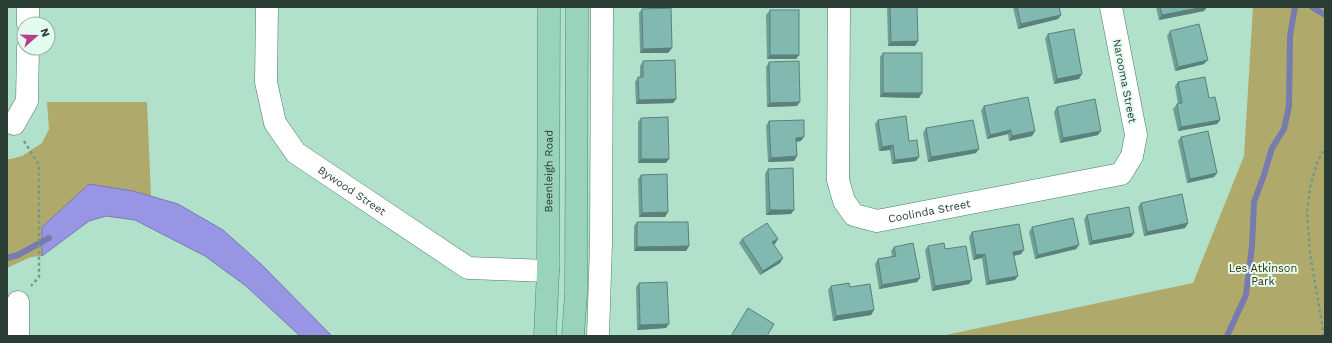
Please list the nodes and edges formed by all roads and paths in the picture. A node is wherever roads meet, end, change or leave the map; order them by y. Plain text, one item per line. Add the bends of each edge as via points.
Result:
1 (267, 7) edge
2 (549, 7) edge
3 (577, 7) edge
4 (602, 7) edge
5 (839, 7) edge
6 (1111, 7) edge
7 (28, 56) edge
8 (14, 124) joint
9 (1325, 148) edge
10 (1132, 156) joint
11 (548, 271) junction
12 (39, 277) dead end
13 (18, 302) dead end
14 (18, 336) edge
15 (545, 336) edge
16 (573, 336) edge
17 (598, 336) edge
18 (1324, 336) edge

1 - 11 street, Bywood Street via 266,82 275,123 296,153 468,268
2 - 11 main road, Beenleigh Road
3 - 16 main road via 576,285
4 - 17 street
5 - 10 street, Coolinda Street via 838,180 844,201 854,215 877,221 1120,174
6 - 10 street, Narooma Street via 1136,134
7 - 8 street via 27,101
8 - 12 path via 39,165
9 - 18 path via 1317,162 1307,211 1310,253
11 - 15 main road, Beenleigh Road
13 - 14 street

